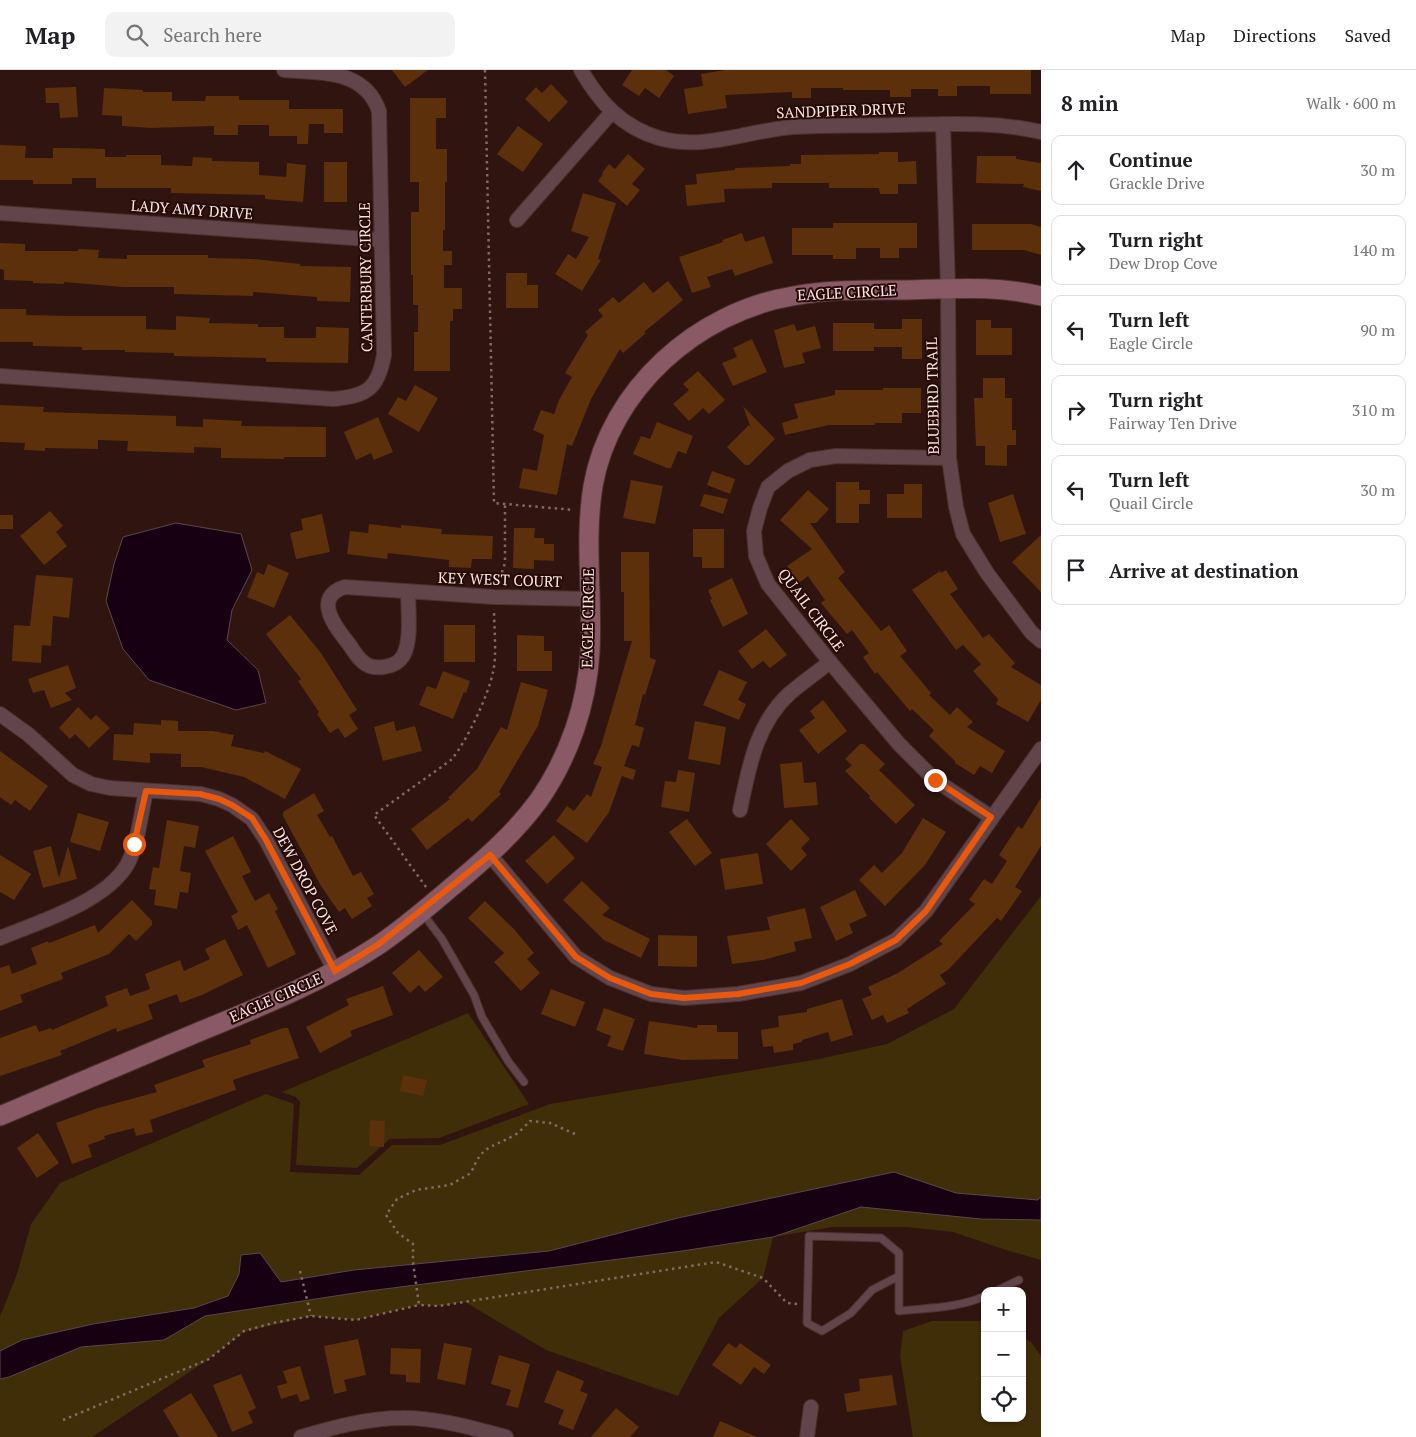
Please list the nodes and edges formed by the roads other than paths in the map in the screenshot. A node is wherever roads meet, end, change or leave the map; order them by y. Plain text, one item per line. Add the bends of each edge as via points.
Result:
1 (284, 70) edge
2 (581, 70) edge
3 (612, 112) junction
4 (943, 124) junction
5 (1041, 132) edge
6 (0, 213) edge
7 (517, 220) dead end
8 (381, 240) junction
9 (948, 289) junction
10 (1041, 296) edge
11 (0, 376) edge
12 (949, 458) junction
13 (408, 592) junction
14 (590, 599) junction
15 (1041, 641) edge
16 (830, 662) junction
17 (0, 714) edge
18 (1041, 749) edge
19 (146, 791) junction
20 (740, 810) dead end
21 (991, 817) junction
22 (490, 855) junction
23 (428, 906) junction
24 (0, 938) edge
25 (335, 971) junction
26 (524, 1082) dead end
27 (0, 1116) edge
28 (899, 1276) junction
29 (1019, 1280) dead end
30 (1004, 1287) edge
31 (981, 1298) edge
32 (811, 1407) dead end
33 (301, 1437) edge
34 (506, 1437) edge
35 (807, 1437) edge

1 - 8 street, CANTERBURY CIRCLE via 341,74 366,86 375,98 379,110
2 - 3 street, SANDPIPER DRIVE
3 - 4 street, SANDPIPER DRIVE via 640,131 694,143 794,127
3 - 7 street
4 - 5 street, SANDPIPER DRIVE
4 - 9 street, BLUEBIRD TRAIL
6 - 8 street, LADY AMY DRIVE
8 - 11 street, CANTERBURY CIRCLE via 384,354 381,374 371,388 354,397 333,399
9 - 10 street, EAGLE CIRCLE via 994,289
9 - 12 street, BLUEBIRD TRAIL
9 - 14 street, EAGLE CIRCLE via 826,291 790,296 752,306 697,333 672,351 628,402 611,431 601,458 590,512
12 - 15 street, BLUEBIRD TRAIL via 963,534 986,573
12 - 16 street, QUAIL CIRCLE via 836,456 810,460 788,471 768,487 754,531 756,556 768,584
13 - 13 street, KEY WEST COURT via 345,586 328,599 335,627 363,663 393,666 403,657 408,644
13 - 14 street, KEY WEST COURT
14 - 22 street, EAGLE CIRCLE via 587,680 569,743 540,797
16 - 20 street via 790,693 767,721 752,755
16 - 21 street, QUAIL CIRCLE via 898,744 935,780
17 - 19 street, DEW DROP COVE via 73,775 90,784
18 - 21 street
19 - 24 street via 127,864 113,882 77,906
19 - 25 street, DEW DROP COVE via 200,794 232,805 252,818
21 - 22 street via 926,911 896,940 850,964 801,983 738,994 684,998 651,994 610,978 576,957
22 - 23 street, EAGLE CIRCLE
23 - 25 street, EAGLE CIRCLE via 379,944
23 - 26 lane via 482,1017 508,1062
25 - 27 street, EAGLE CIRCLE via 286,996
28 - 28 lane via 898,1253 881,1238 809,1236 808,1323 822,1331 851,1313 872,1290
28 - 31 lane via 899,1311 940,1307
29 - 30 lane
32 - 35 street
33 - 34 street via 367,1421 404,1418 441,1421

